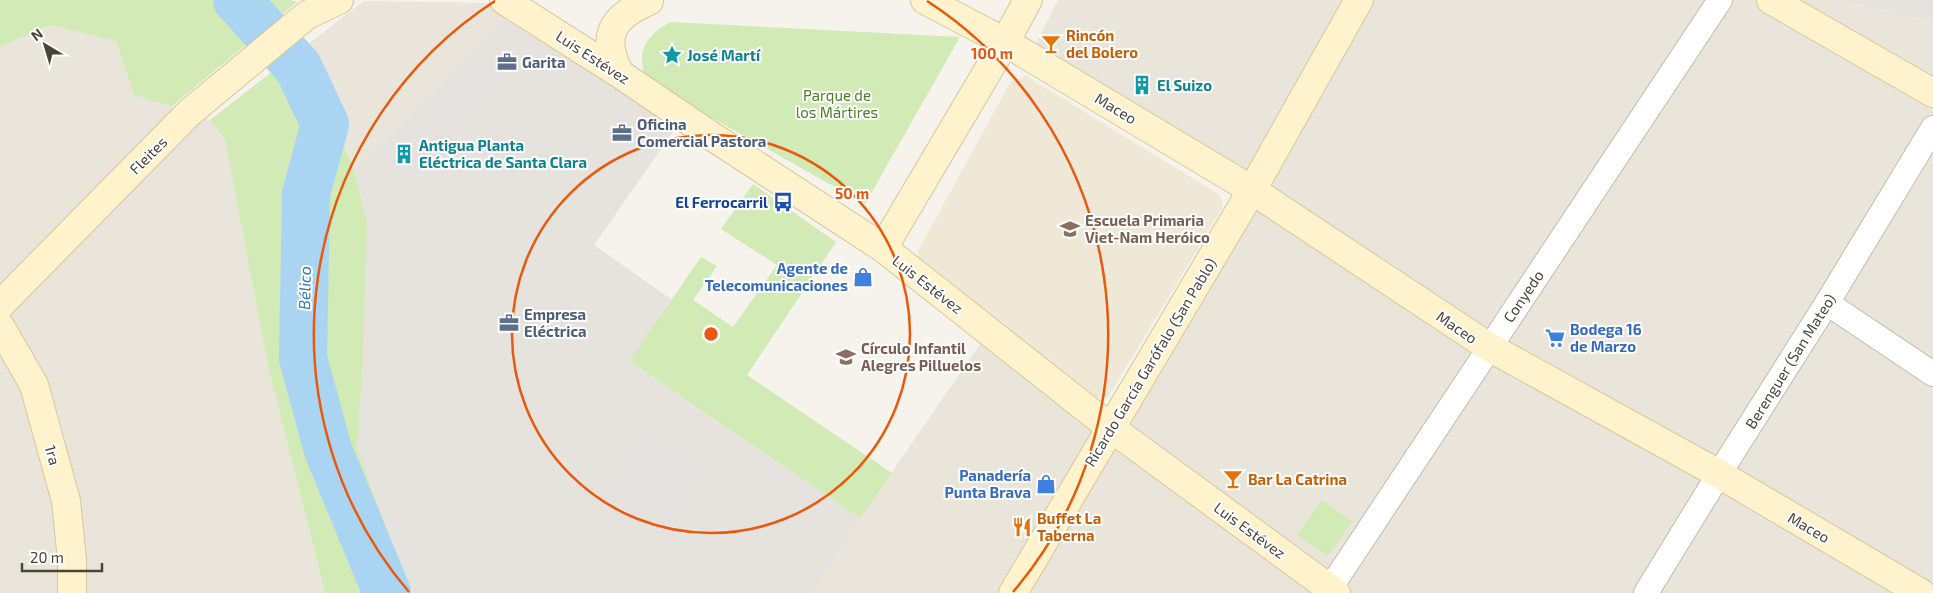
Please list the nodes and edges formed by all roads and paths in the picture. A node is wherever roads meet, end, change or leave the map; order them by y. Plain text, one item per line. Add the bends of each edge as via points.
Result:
1 (339, 0) edge
2 (504, 0) edge
3 (639, 0) edge
4 (668, 0) edge
5 (925, 0) edge
6 (1028, 0) edge
7 (1360, 0) edge
8 (1720, 0) edge
9 (1771, 0) edge
10 (649, 1) edge
11 (1005, 42) junction
12 (620, 74) junction
13 (1933, 93) edge
14 (1933, 128) edge
15 (1252, 190) junction
16 (883, 248) junction
17 (1828, 303) junction
18 (0, 305) edge
19 (0, 326) edge
20 (1489, 347) junction
21 (1933, 374) edge
22 (1111, 428) junction
23 (1719, 474) junction
24 (1331, 591) edge
25 (72, 593) edge
26 (1014, 593) edge
27 (1646, 593) edge
28 (1921, 593) edge

1 - 18 main road, Fleites via 307,15 189,114
2 - 12 main road, Luis Estévez
3 - 10 main road
4 - 10 main road
5 - 11 main road
6 - 11 main road
7 - 15 main road, Ricardo García Garófalo (San Pablo)
8 - 20 street, Conyedo
9 - 13 main road
10 - 12 main road via 624,14 612,31 610,51
11 - 15 main road, Maceo
11 - 16 main road
12 - 16 main road, Luis Estévez
14 - 17 street, Berenguer (San Mateo)
15 - 20 main road, Maceo
15 - 22 main road, Ricardo García Garófalo (San Pablo)
16 - 22 main road, Luis Estévez
17 - 21 street
17 - 23 street, Berenguer (San Mateo)
19 - 25 main road, 1ra via 34,385 63,492 72,560
20 - 23 main road, Maceo
20 - 24 street, Conyedo
22 - 24 main road, Luis Estévez
22 - 26 main road, Ricardo García Garófalo (San Pablo)
23 - 27 street, Berenguer (San Mateo)
23 - 28 main road, Maceo

